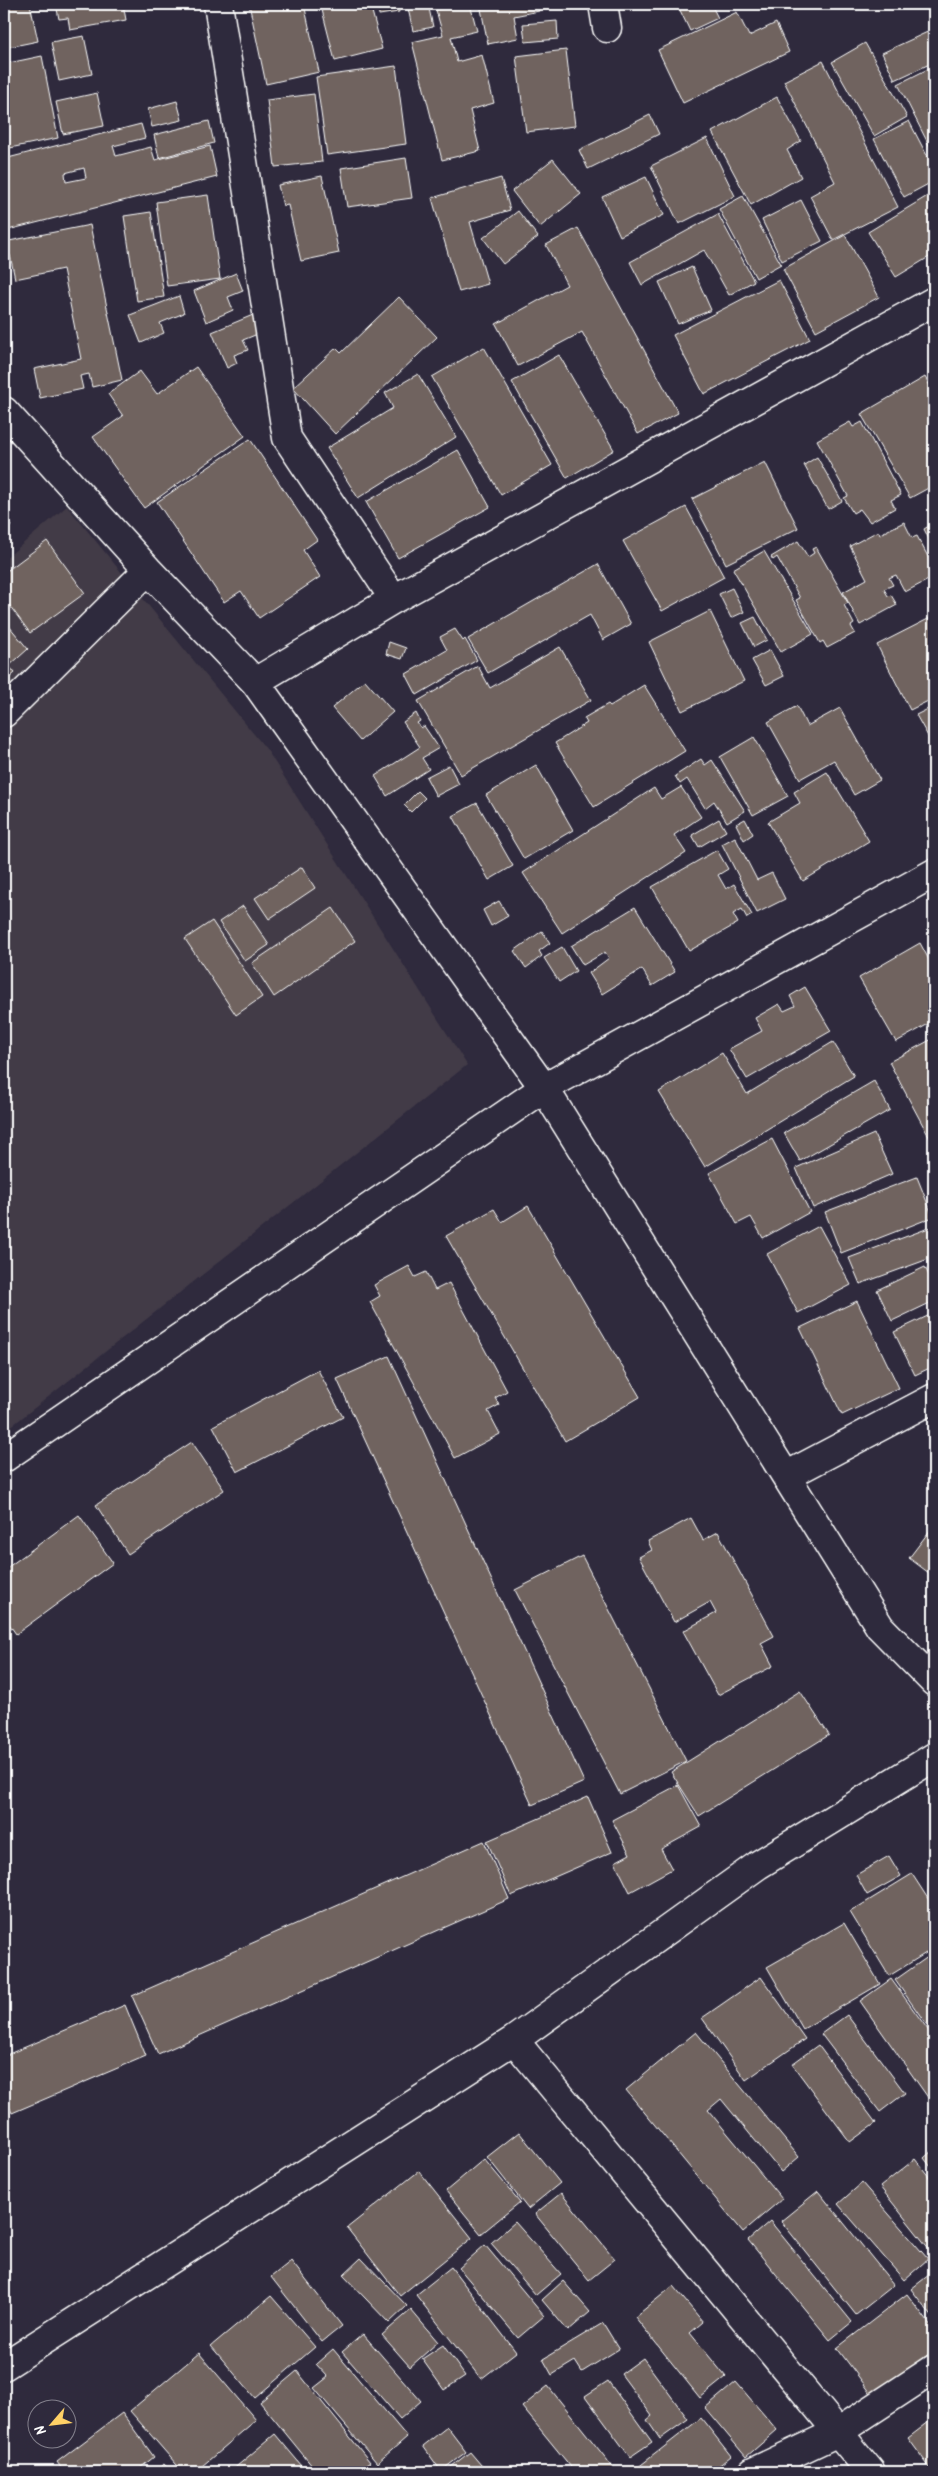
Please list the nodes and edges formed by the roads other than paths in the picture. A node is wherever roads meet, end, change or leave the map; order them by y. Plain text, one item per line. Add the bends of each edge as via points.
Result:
1 (218, 4) edge
2 (934, 301) edge
3 (4, 411) edge
4 (148, 570) junction
5 (394, 599) junction
6 (254, 682) junction
7 (4, 713) edge
8 (934, 874) edge
9 (544, 1088) junction
10 (934, 1398) edge
11 (4, 1458) edge
12 (786, 1476) junction
13 (934, 1682) edge
14 (934, 1757) edge
15 (514, 2040) junction
16 (4, 2366) edge
17 (934, 2369) edge
18 (838, 2432) junction
19 (753, 2472) edge
20 (871, 2472) edge

1 - 5 street via 287,438
2 - 5 street
3 - 4 street
4 - 6 street
4 - 7 street
5 - 6 street
6 - 9 street
8 - 9 street
9 - 11 street
9 - 12 street
10 - 12 street
12 - 13 street via 880,1627
14 - 15 street via 758,1865
15 - 16 street
15 - 18 street
17 - 18 street
18 - 19 street
18 - 20 street

